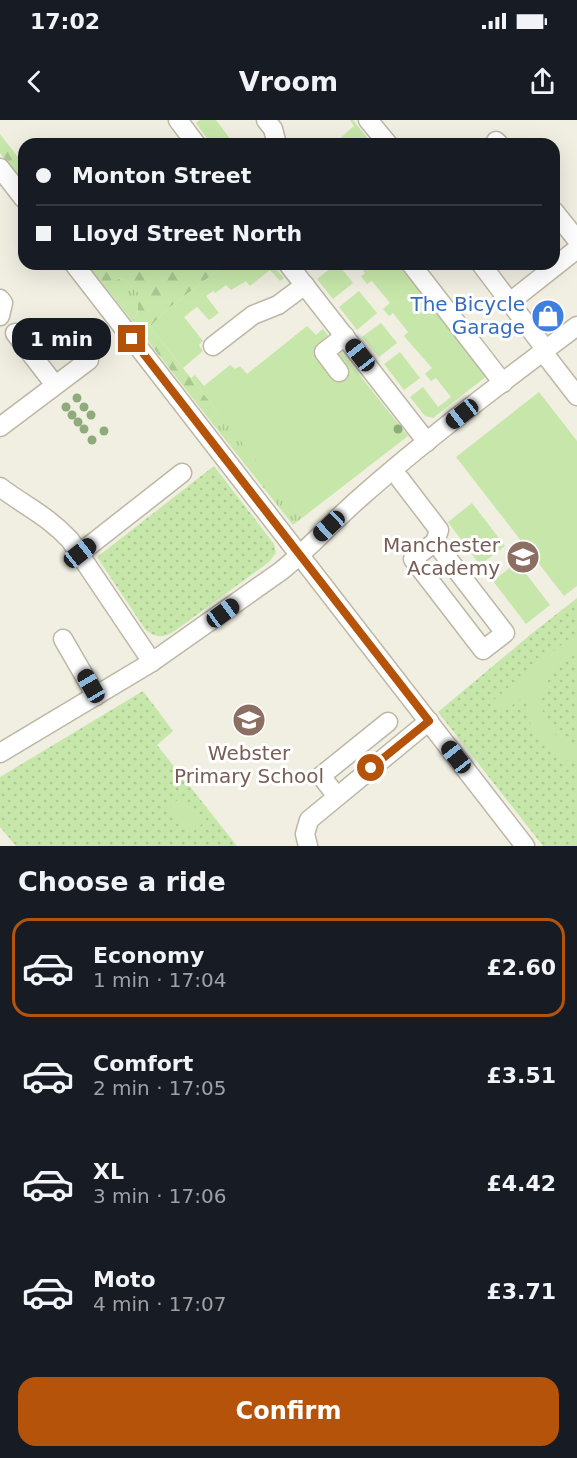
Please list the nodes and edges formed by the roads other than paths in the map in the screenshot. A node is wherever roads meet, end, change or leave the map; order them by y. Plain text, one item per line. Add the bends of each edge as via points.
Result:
1 (178, 120) edge
2 (368, 120) edge
3 (192, 138) edge
4 (383, 138) edge
5 (0, 168) edge
6 (18, 191) edge
7 (560, 219) edge
8 (577, 240) edge
9 (577, 249) edge
10 (560, 260) edge
11 (79, 270) edge
12 (293, 270) edge
13 (416, 270) edge
14 (486, 270) edge
15 (546, 270) edge
16 (305, 285) junction
17 (0, 299) edge
18 (510, 302) junction
19 (0, 316) edge
20 (577, 326) edge
21 (15, 333) dead end
22 (345, 336) junction
23 (213, 346) dead end
24 (544, 351) junction
25 (89, 360) dead end
26 (339, 372) dead end
27 (503, 383) junction
28 (55, 385) junction
29 (577, 396) edge
30 (0, 427) edge
31 (427, 442) junction
32 (182, 473) dead end
33 (400, 479) dead end
34 (0, 487) edge
35 (435, 542) junction
36 (80, 553) junction
37 (300, 555) junction
38 (63, 639) dead end
39 (152, 662) junction
40 (96, 696) junction
41 (429, 721) junction
42 (388, 722) dead end
43 (0, 753) edge
44 (332, 790) dead end
45 (308, 846) edge
46 (525, 846) edge

1 - 3 street
2 - 4 street
5 - 6 street
7 - 8 street
9 - 10 street
11 - 37 street
12 - 16 street
13 - 27 street
14 - 18 street
15 - 18 street
16 - 22 street
16 - 23 street via 285,301 231,323
17 - 19 street
18 - 24 street
20 - 24 street
21 - 28 street
22 - 26 street via 324,352
22 - 31 street
24 - 27 street
24 - 29 street
25 - 28 street
27 - 31 street
28 - 30 street
31 - 37 street via 360,497
32 - 36 street
33 - 35 street via 439,530
34 - 36 street via 57,526
35 - 35 street via 505,633 483,650 412,559
36 - 39 street
37 - 39 street
37 - 41 street
38 - 40 street
39 - 40 street
40 - 43 street
41 - 45 street via 309,820 305,834
41 - 46 street
42 - 44 street via 321,776

